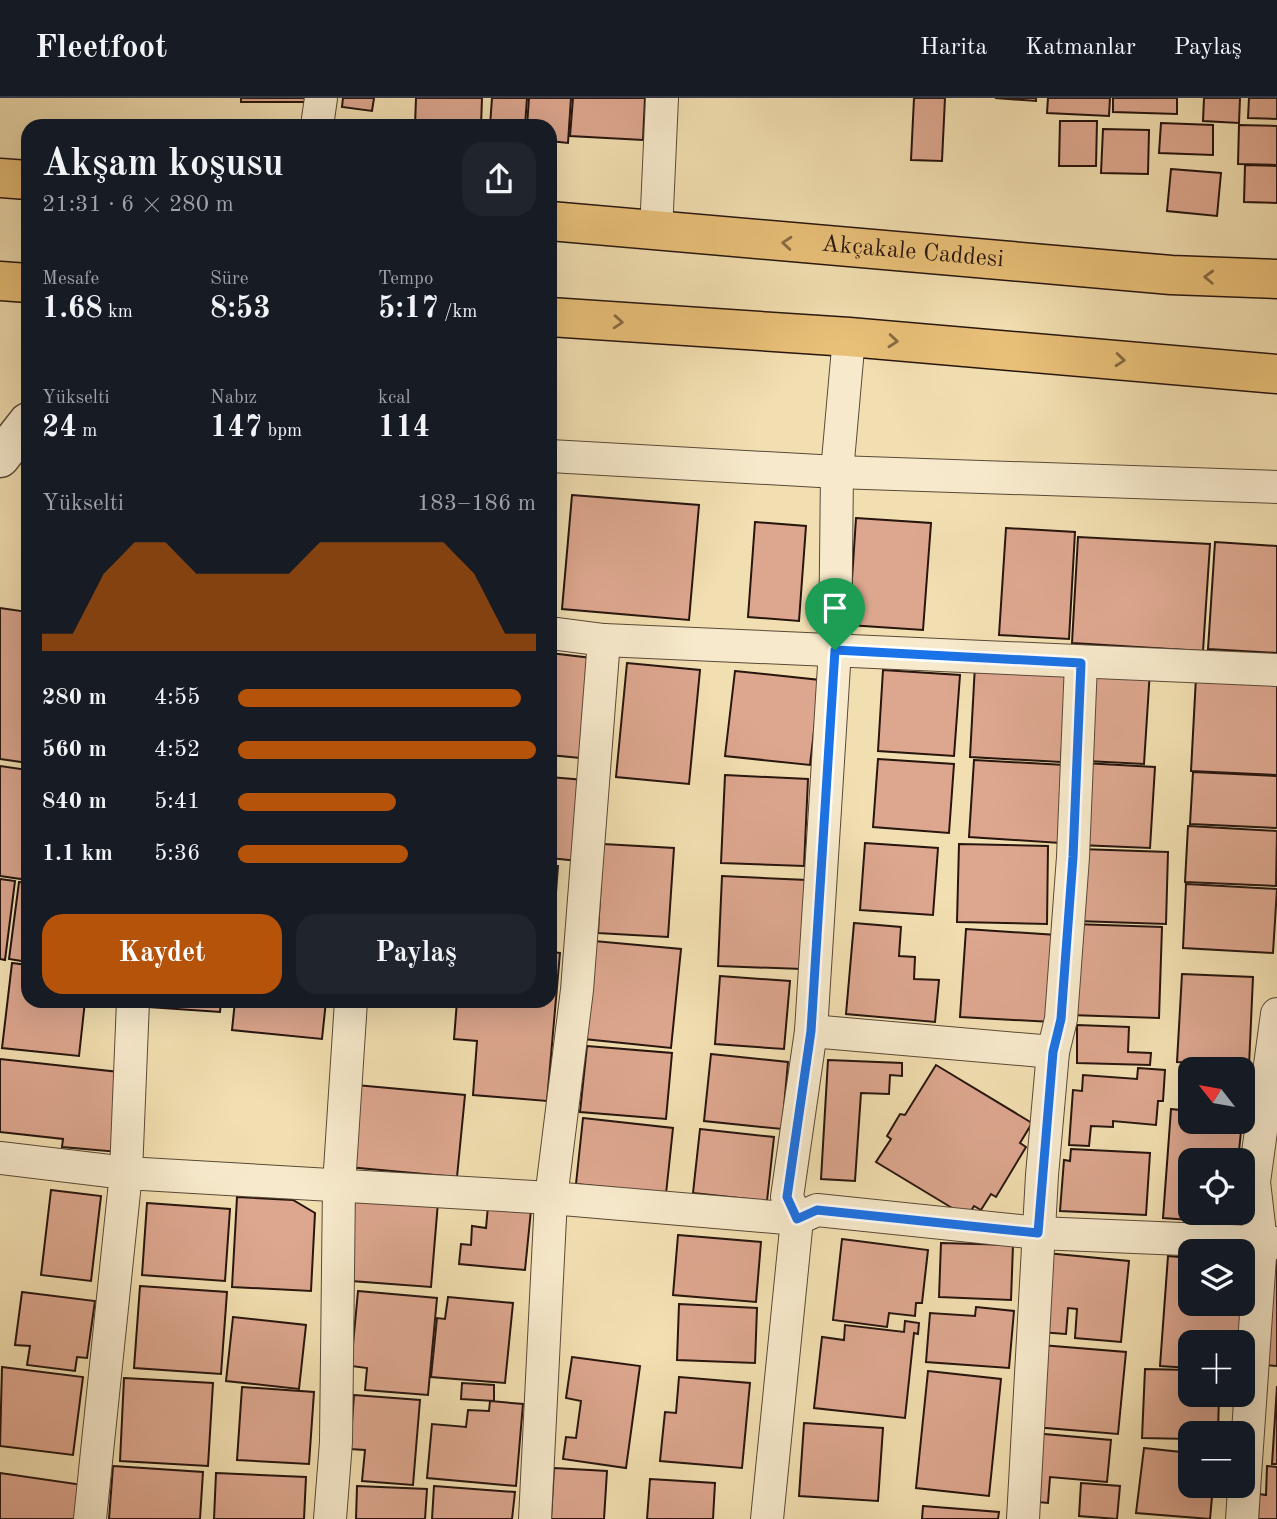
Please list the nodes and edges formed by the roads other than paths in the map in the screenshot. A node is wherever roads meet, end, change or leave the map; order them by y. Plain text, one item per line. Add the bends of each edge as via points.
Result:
1 (321, 98) edge
2 (662, 98) edge
3 (318, 119) edge
4 (0, 178) edge
5 (21, 180) edge
6 (557, 223) edge
7 (656, 232) junction
8 (1277, 279) edge
9 (0, 281) edge
10 (21, 282) edge
11 (557, 317) edge
12 (849, 337) junction
13 (1277, 374) edge
14 (21, 431) edge
15 (557, 456) edge
16 (0, 458) edge
17 (837, 472) junction
18 (1277, 487) edge
19 (557, 634) edge
20 (604, 640) junction
21 (835, 650) junction
22 (1081, 663) junction
23 (1277, 670) edge
24 (133, 1008) edge
25 (351, 1008) edge
26 (1277, 1014) edge
27 (811, 1031) junction
28 (1053, 1052) junction
29 (0, 1157) edge
30 (126, 1173) junction
31 (339, 1185) junction
32 (551, 1198) junction
33 (797, 1219) junction
34 (1038, 1233) junction
35 (1269, 1242) edge
36 (90, 1519) edge
37 (330, 1519) edge
38 (535, 1519) edge
39 (767, 1519) edge
40 (1023, 1519) edge
41 (1242, 1519) edge

1 - 3 street
2 - 7 street
4 - 5 main road
6 - 7 main road, Akçakale Caddesi
8 -> 7 main road, Akçakale Caddesi via 1171,275
9 - 10 main road
11 -> 12 main road
12 -> 13 main road
12 - 17 street
14 - 16 street
15 - 17 street
17 - 18 street
17 - 21 street
19 - 20 street
20 - 21 street
20 - 32 street via 577,990
21 - 22 street
21 - 27 street
22 - 23 street
22 - 28 street via 1068,925 1061,1019
24 - 30 street
25 - 31 street
26 - 35 street via 1254,1182
27 - 28 street
27 - 33 street via 787,1197
28 - 34 street
29 - 30 street
30 - 31 street
30 - 36 street
31 - 32 street
31 - 37 street
32 - 33 street
32 - 38 street
33 - 34 street via 817,1210
33 - 39 street
34 - 35 street
34 - 40 street
35 - 41 street

